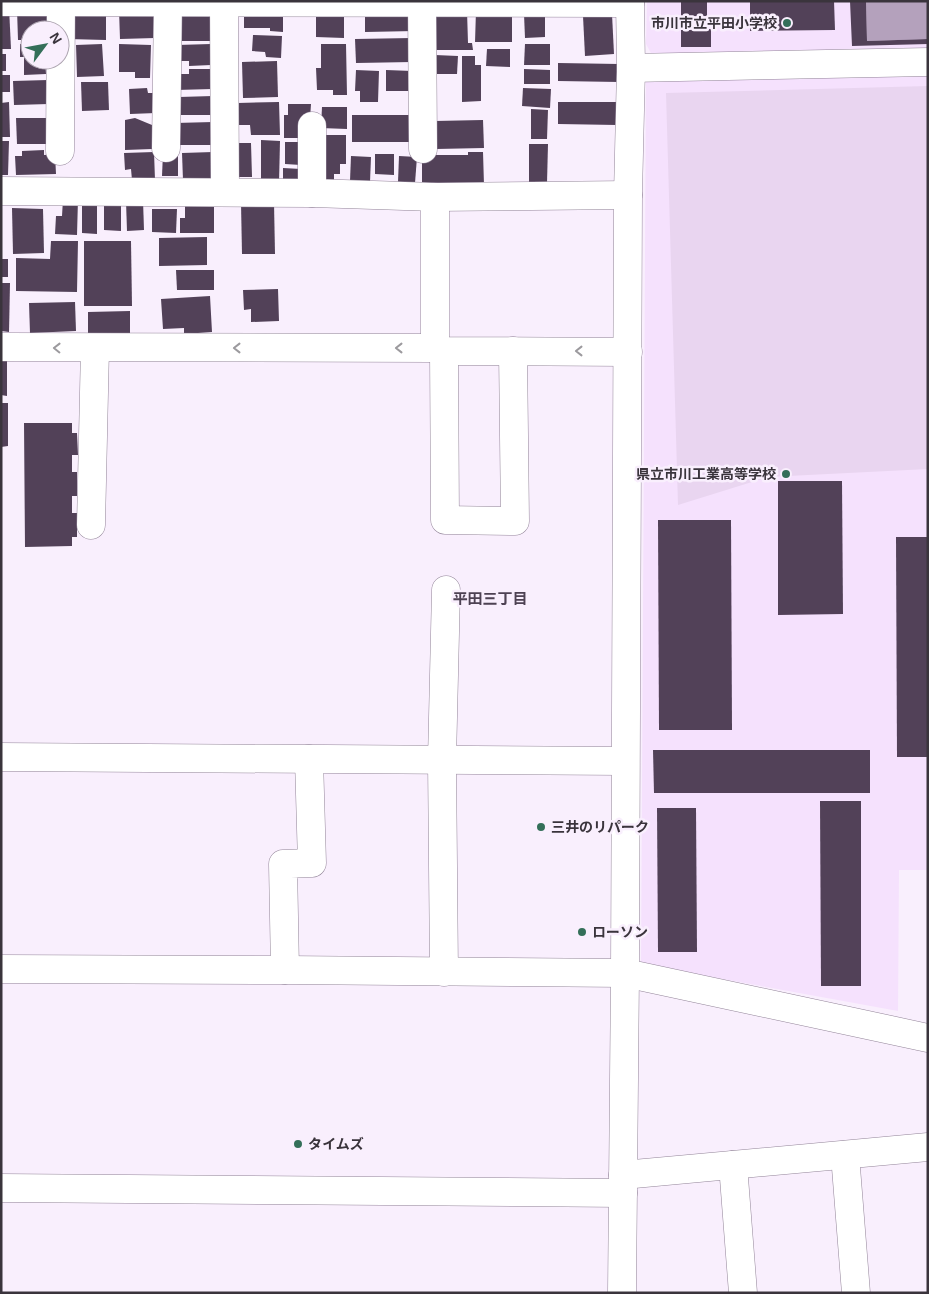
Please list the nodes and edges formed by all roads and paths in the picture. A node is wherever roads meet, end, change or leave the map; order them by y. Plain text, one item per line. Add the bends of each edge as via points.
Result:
1 (1, 2) edge
2 (49, 2) edge
3 (110, 2) edge
4 (178, 2) edge
5 (237, 2) edge
6 (316, 2) edge
7 (422, 2) junction
8 (630, 2) edge
9 (928, 62) edge
10 (631, 68) junction
11 (312, 126) dead end
12 (166, 148) dead end
13 (423, 149) dead end
14 (60, 151) dead end
15 (1, 191) edge
16 (224, 192) junction
17 (312, 193) junction
18 (628, 195) junction
19 (435, 197) junction
20 (1, 347) edge
21 (95, 348) junction
22 (439, 350) junction
23 (513, 351) junction
24 (628, 352) junction
25 (91, 525) dead end
26 (446, 590) dead end
27 (1, 757) edge
28 (309, 759) junction
29 (442, 760) junction
30 (625, 761) junction
31 (1, 969) edge
32 (285, 970) junction
33 (444, 972) junction
34 (625, 973) junction
35 (928, 1038) edge
36 (928, 1148) edge
37 (845, 1155) junction
38 (733, 1165) junction
39 (623, 1184) junction
40 (1, 1188) edge
41 (622, 1293) edge
42 (743, 1293) edge
43 (856, 1293) edge

1 - 2 street
2 - 3 street
2 - 14 street
3 - 4 street
4 - 5 street
4 - 12 street
5 - 6 street
5 - 16 street
6 - 7 street
7 - 8 street
7 - 13 street
8 - 10 street
9 - 10 street
10 - 18 street
11 - 17 street
15 - 16 street
16 - 17 street
17 - 19 street
18 - 19 street
18 - 24 street
19 - 22 street
21 -> 20 street
22 -> 21 street
21 - 25 street
22 - 23 street
22 - 23 street via 445,520 506,521 515,521
24 -> 23 street
24 - 30 street
26 - 29 street
27 - 28 street
28 - 29 street
28 - 32 street via 312,863 283,864
29 - 30 street
29 - 33 street
30 - 34 street
31 - 32 street
32 - 33 street
33 - 34 street
34 - 35 street
34 - 39 street
36 - 37 street
37 - 38 street
37 - 43 street
38 - 39 street
38 - 42 street
39 - 40 street
39 - 41 street

